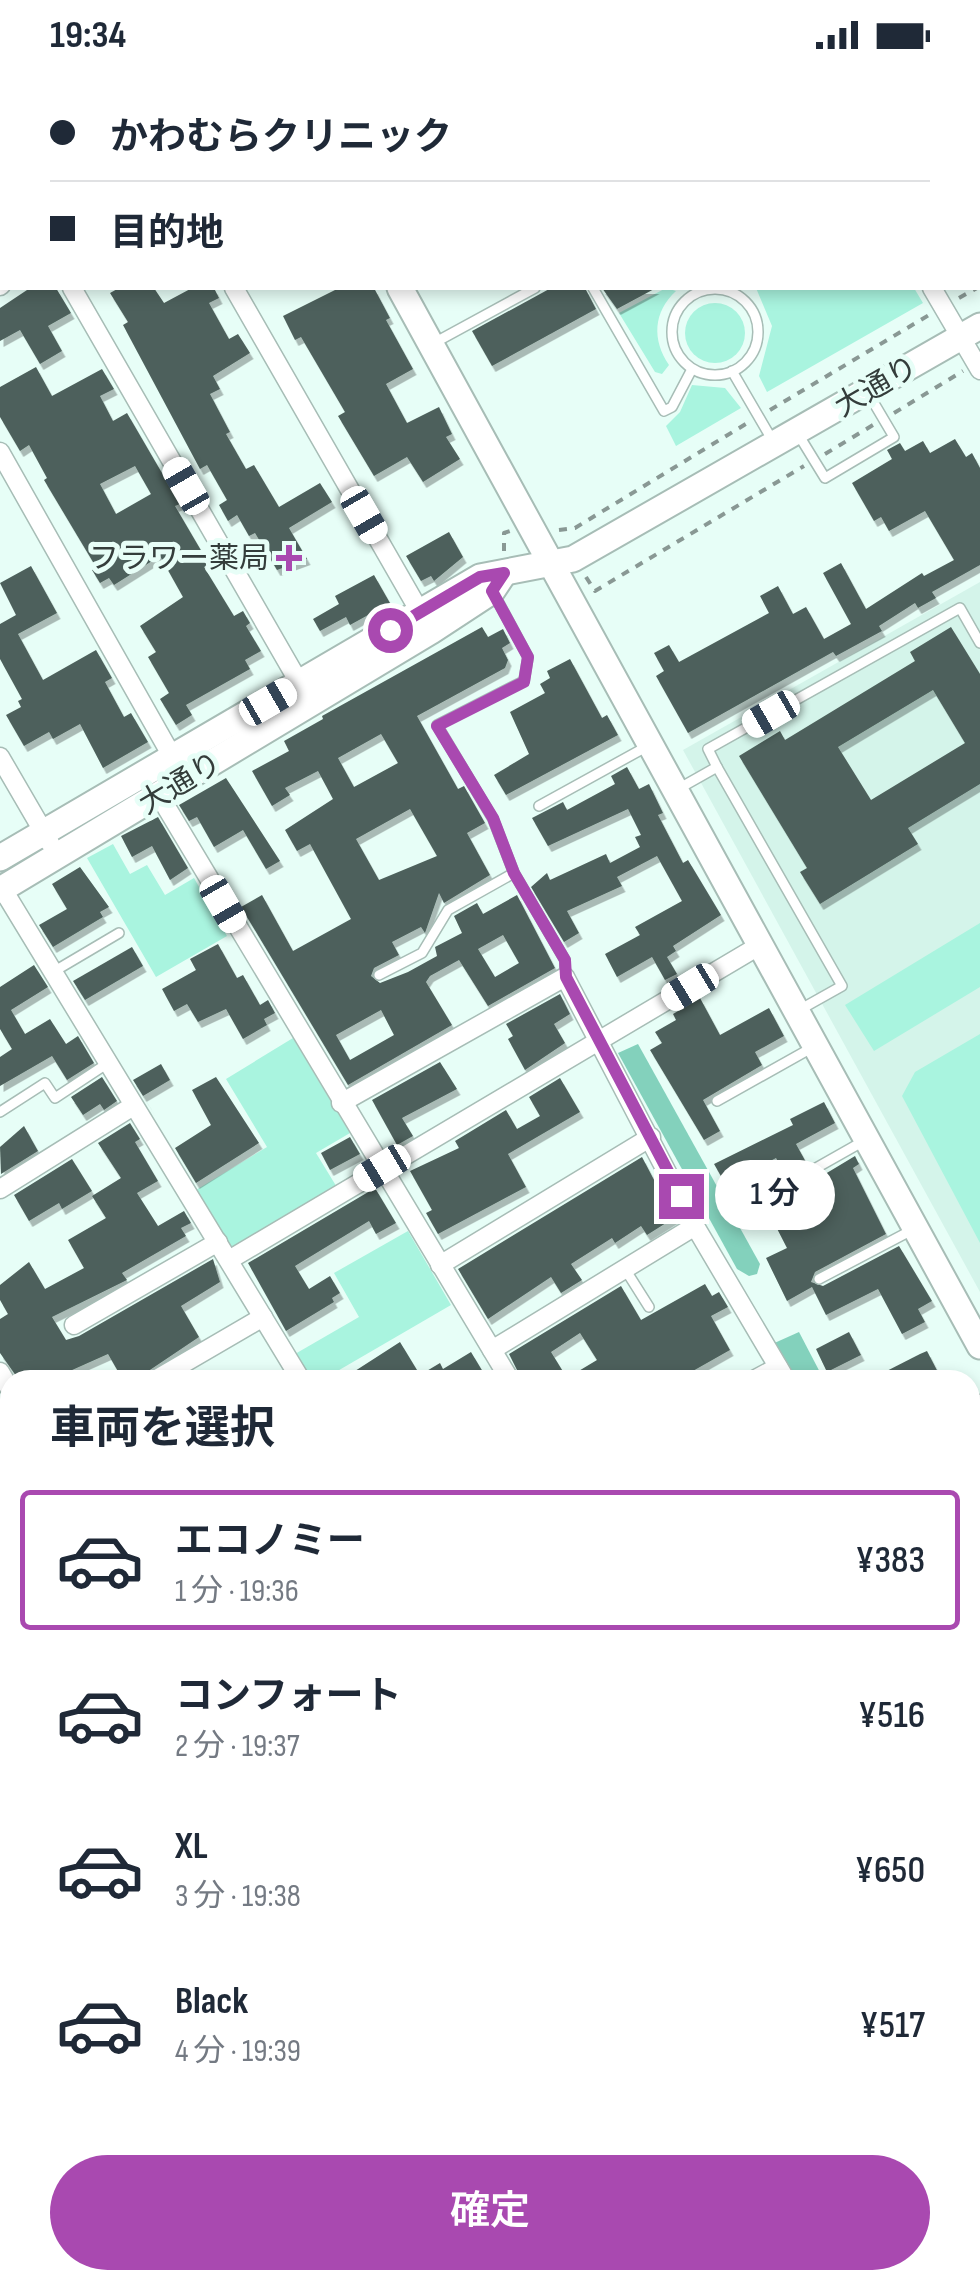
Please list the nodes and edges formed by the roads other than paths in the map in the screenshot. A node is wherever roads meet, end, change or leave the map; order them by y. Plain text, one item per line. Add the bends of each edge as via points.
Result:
1 (73, 290) edge
2 (235, 290) edge
3 (401, 290) edge
4 (531, 290) edge
5 (594, 290) edge
6 (934, 290) edge
7 (970, 331) edge
8 (432, 344) junction
9 (978, 367) edge
10 (692, 368) junction
11 (732, 372) junction
12 (867, 391) junction
13 (786, 438) junction
14 (0, 452) edge
15 (548, 563) junction
16 (498, 582) junction
17 (420, 612) junction
18 (980, 643) edge
19 (300, 684) junction
20 (650, 745) junction
21 (0, 756) edge
22 (174, 758) junction
23 (718, 766) junction
24 (676, 790) junction
25 (160, 796) junction
26 (539, 806) dead end
27 (50, 843) junction
28 (0, 858) edge
29 (514, 873) junction
30 (1, 889) edge
31 (119, 933) dead end
32 (762, 944) junction
33 (52, 972) junction
34 (378, 975) dead end
35 (566, 977) junction
36 (798, 1010) junction
37 (600, 1040) junction
38 (816, 1044) junction
39 (108, 1064) junction
40 (717, 1101) dead end
41 (341, 1103) junction
42 (133, 1106) junction
43 (0, 1112) edge
44 (651, 1137) junction
45 (868, 1139) junction
46 (382, 1168) junction
47 (0, 1190) edge
48 (756, 1202) dead end
49 (696, 1226) junction
50 (916, 1228) junction
51 (218, 1242) junction
52 (229, 1260) junction
53 (440, 1265) junction
54 (625, 1269) junction
55 (819, 1278) dead end
56 (649, 1308) dead end
57 (263, 1317) junction
58 (74, 1325) dead end
59 (980, 1346) edge
60 (492, 1350) junction
61 (172, 1370) edge
62 (295, 1370) edge
63 (504, 1370) edge
64 (780, 1370) edge

1 - 19 street
2 - 17 street
3 - 8 street
4 - 8 lane
5 - 10 lane via 664,411
6 - 7 street
7 - 9 street
7 - 12 street, 大通り
8 - 15 street
10 - 11 lane
10 - 11 lane via 678,354 673,324 689,298 718,290 738,296 756,320 754,350
11 - 13 lane
12 - 13 street, 大通り
12 - 13 lane via 894,437 853,462 825,478
13 - 15 street, 大通り via 573,559
14 - 22 street
15 - 16 street, 大通り
15 - 20 street
16 - 17 street, 大通り via 480,577
16 - 25 street, 大通り
16 - 29 lane via 528,657 524,682 437,726 493,818
17 - 19 street, 大通り
18 - 23 lane via 960,608 708,749
19 - 22 street, 大通り
20 - 24 street
20 - 26 lane
21 - 27 street
22 - 27 street, 大通り
23 - 24 lane
23 - 36 lane via 842,986
24 - 32 street
25 - 27 street, 大通り
25 - 41 street
27 - 28 street, 大通り
27 - 30 street, 大通り
29 - 34 lane via 448,910 422,953
29 - 35 lane via 565,960
30 - 33 street
31 - 33 lane
32 - 36 street
32 - 37 street
33 - 39 street
35 - 37 street
35 - 41 street
36 - 38 street
37 - 44 street
37 - 46 street
38 - 40 lane
38 - 45 street
39 - 42 street
39 - 43 lane via 56,1098 45,1083
41 - 46 street
42 - 47 street
42 - 51 street
44 - 49 street
44 - 53 street
45 - 48 lane
45 - 50 street
46 - 52 street
46 - 53 street
49 - 54 street
49 - 64 street
50 - 55 lane
50 - 59 street
51 - 52 street
51 - 58 street
52 - 57 street
53 - 60 street
54 - 56 lane
54 - 60 street
57 - 61 street
57 - 62 street
60 - 63 street

